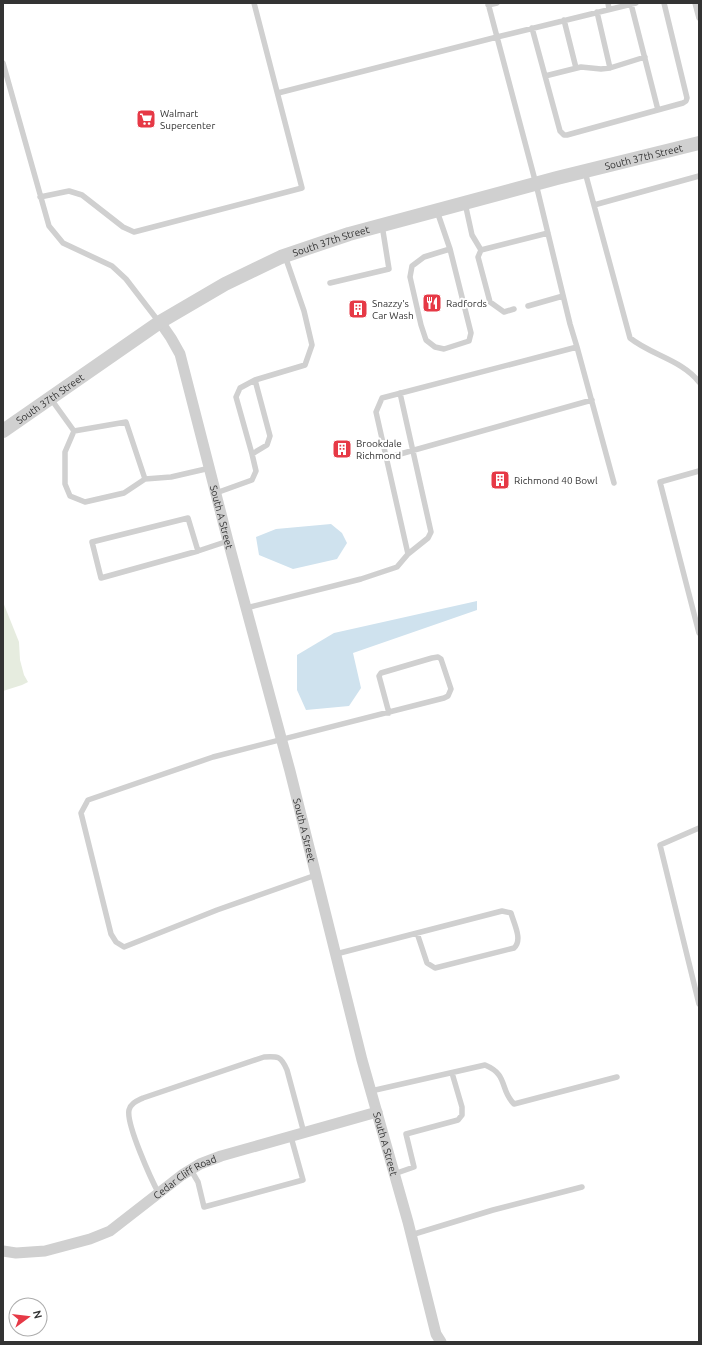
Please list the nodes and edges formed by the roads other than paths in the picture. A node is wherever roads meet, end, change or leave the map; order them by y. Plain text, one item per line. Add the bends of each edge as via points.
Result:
1 (254, 3) edge
2 (497, 3) edge
3 (608, 3) edge
4 (664, 3) edge
5 (695, 3) edge
6 (488, 4) edge
7 (633, 4) edge
8 (609, 10) junction
9 (597, 12) junction
10 (699, 18) edge
11 (564, 20) junction
12 (532, 28) junction
13 (497, 37) junction
14 (645, 57) junction
15 (3, 63) edge
16 (576, 68) junction
17 (610, 68) junction
18 (545, 76) junction
19 (278, 93) junction
20 (658, 110) junction
21 (699, 143) edge
22 (585, 171) junction
23 (699, 176) edge
24 (536, 184) junction
25 (40, 197) junction
26 (464, 203) junction
27 (594, 204) junction
28 (437, 210) junction
29 (382, 225) junction
30 (548, 233) junction
31 (450, 249) junction
32 (481, 250) junction
33 (285, 255) junction
34 (330, 283) dead end
35 (563, 296) junction
36 (528, 306) dead end
37 (514, 309) dead end
38 (160, 322) junction
39 (578, 347) junction
40 (254, 380) junction
41 (699, 382) edge
42 (400, 393) junction
43 (50, 398) junction
44 (592, 400) junction
45 (3, 431) edge
46 (74, 431) junction
47 (414, 450) junction
48 (252, 454) junction
49 (386, 458) junction
50 (210, 468) junction
51 (699, 471) edge
52 (145, 479) junction
53 (614, 483) dead end
54 (216, 493) junction
55 (228, 541) junction
56 (198, 551) junction
57 (408, 554) junction
58 (246, 608) junction
59 (699, 633) edge
60 (388, 713) junction
61 (282, 740) junction
62 (699, 828) edge
63 (316, 875) junction
64 (417, 933) junction
65 (336, 954) junction
66 (699, 1004) edge
67 (452, 1073) junction
68 (617, 1077) dead end
69 (371, 1092) junction
70 (376, 1112) junction
71 (304, 1133) junction
72 (291, 1137) junction
73 (190, 1170) junction
74 (394, 1174) junction
75 (582, 1187) dead end
76 (159, 1194) junction
77 (411, 1234) junction
78 (3, 1251) edge
79 (441, 1342) edge

1 - 19 lane
2 - 6 lane
3 - 8 lane
4 - 20 lane via 687,98 683,103
5 - 10 lane
6 - 13 lane
7 - 8 lane
7 - 14 lane
8 - 9 lane
9 - 11 lane
9 - 17 lane
11 - 12 lane
11 - 16 lane
12 - 13 lane
12 - 18 lane
13 - 19 lane
13 - 24 lane
14 - 17 lane
14 - 20 lane
15 - 25 lane
16 - 17 lane
16 - 18 lane
18 - 20 lane via 560,131 564,135
19 - 25 lane via 302,188 134,232 123,227 82,195 70,191
21 - 22 street, South 37th Street
22 - 24 street, South 37th Street
22 - 27 lane
23 - 27 lane
24 - 26 street, South 37th Street
24 - 30 lane
25 - 38 lane via 49,226 63,243 112,266 126,279
26 - 28 street, South 37th Street
26 - 32 lane via 472,234
27 - 41 lane via 630,338 687,369
28 - 29 street, South 37th Street
28 - 31 lane
29 - 33 street, South 37th Street
29 - 34 lane via 389,269
30 - 32 lane
30 - 35 lane
31 - 31 lane via 471,333 469,341 444,348 435,347 426,340 410,277 412,266 424,257
32 - 37 lane via 478,256 490,302 504,312
33 - 38 street, South 37th Street via 225,284
33 - 40 lane via 304,311 312,345 305,365
35 - 36 lane
35 - 39 lane
38 - 43 street, South 37th Street
38 - 50 street, South A Street via 180,354
39 - 42 lane
39 - 44 lane
40 - 48 lane via 240,388 236,397
40 - 48 lane via 270,436 267,445
42 - 47 lane
42 - 49 lane via 382,398 376,412
43 - 45 street, South 37th Street
43 - 46 lane
44 - 47 lane
44 - 53 lane
46 - 52 lane via 126,422
46 - 52 lane via 65,452 65,484 70,496 85,502 124,493
47 - 49 lane
47 - 57 lane via 431,532 428,538
48 - 54 lane via 256,470 252,480
49 - 57 lane
50 - 52 lane via 172,477
50 - 54 street, South A Street
51 - 59 lane via 660,482
54 - 55 street, South A Street
55 - 56 lane
55 - 58 street, South A Street
56 - 56 lane via 101,578 92,542 188,518
57 - 58 lane via 397,567 361,579
58 - 61 street, South A Street
60 - 60 lane via 448,696 451,689 442,659 432,658 380,673
60 - 61 lane
61 - 63 street, South A Street
61 - 63 lane via 212,758 88,800 80,813 111,934 116,942 124,947
62 - 66 lane via 660,845
63 - 65 street, South A Street
64 - 64 lane via 502,911 511,913 518,945 435,968 427,963
64 - 65 lane
65 - 69 street, South A Street
67 - 68 lane via 485,1065 494,1068 501,1076 508,1098 514,1104
67 - 69 lane
67 - 74 lane via 462,1115 458,1120 406,1134 414,1167
69 - 70 street, South A Street
70 - 71 street, Cedar Cliff Road
70 - 74 street, South A Street
71 - 72 street, Cedar Cliff Road
71 - 76 lane via 287,1070 283,1061 276,1056 264,1057 142,1098 133,1102 129,1109 129,1118 146,1170
72 - 73 street, Cedar Cliff Road via 221,1156
72 - 73 lane via 303,1180 204,1207 198,1182
73 - 76 street, Cedar Cliff Road
74 - 77 street, South A Street
75 - 77 lane
76 - 78 street, Cedar Cliff Road via 110,1231 90,1239 45,1251
77 - 79 street, South A Street via 436,1334

